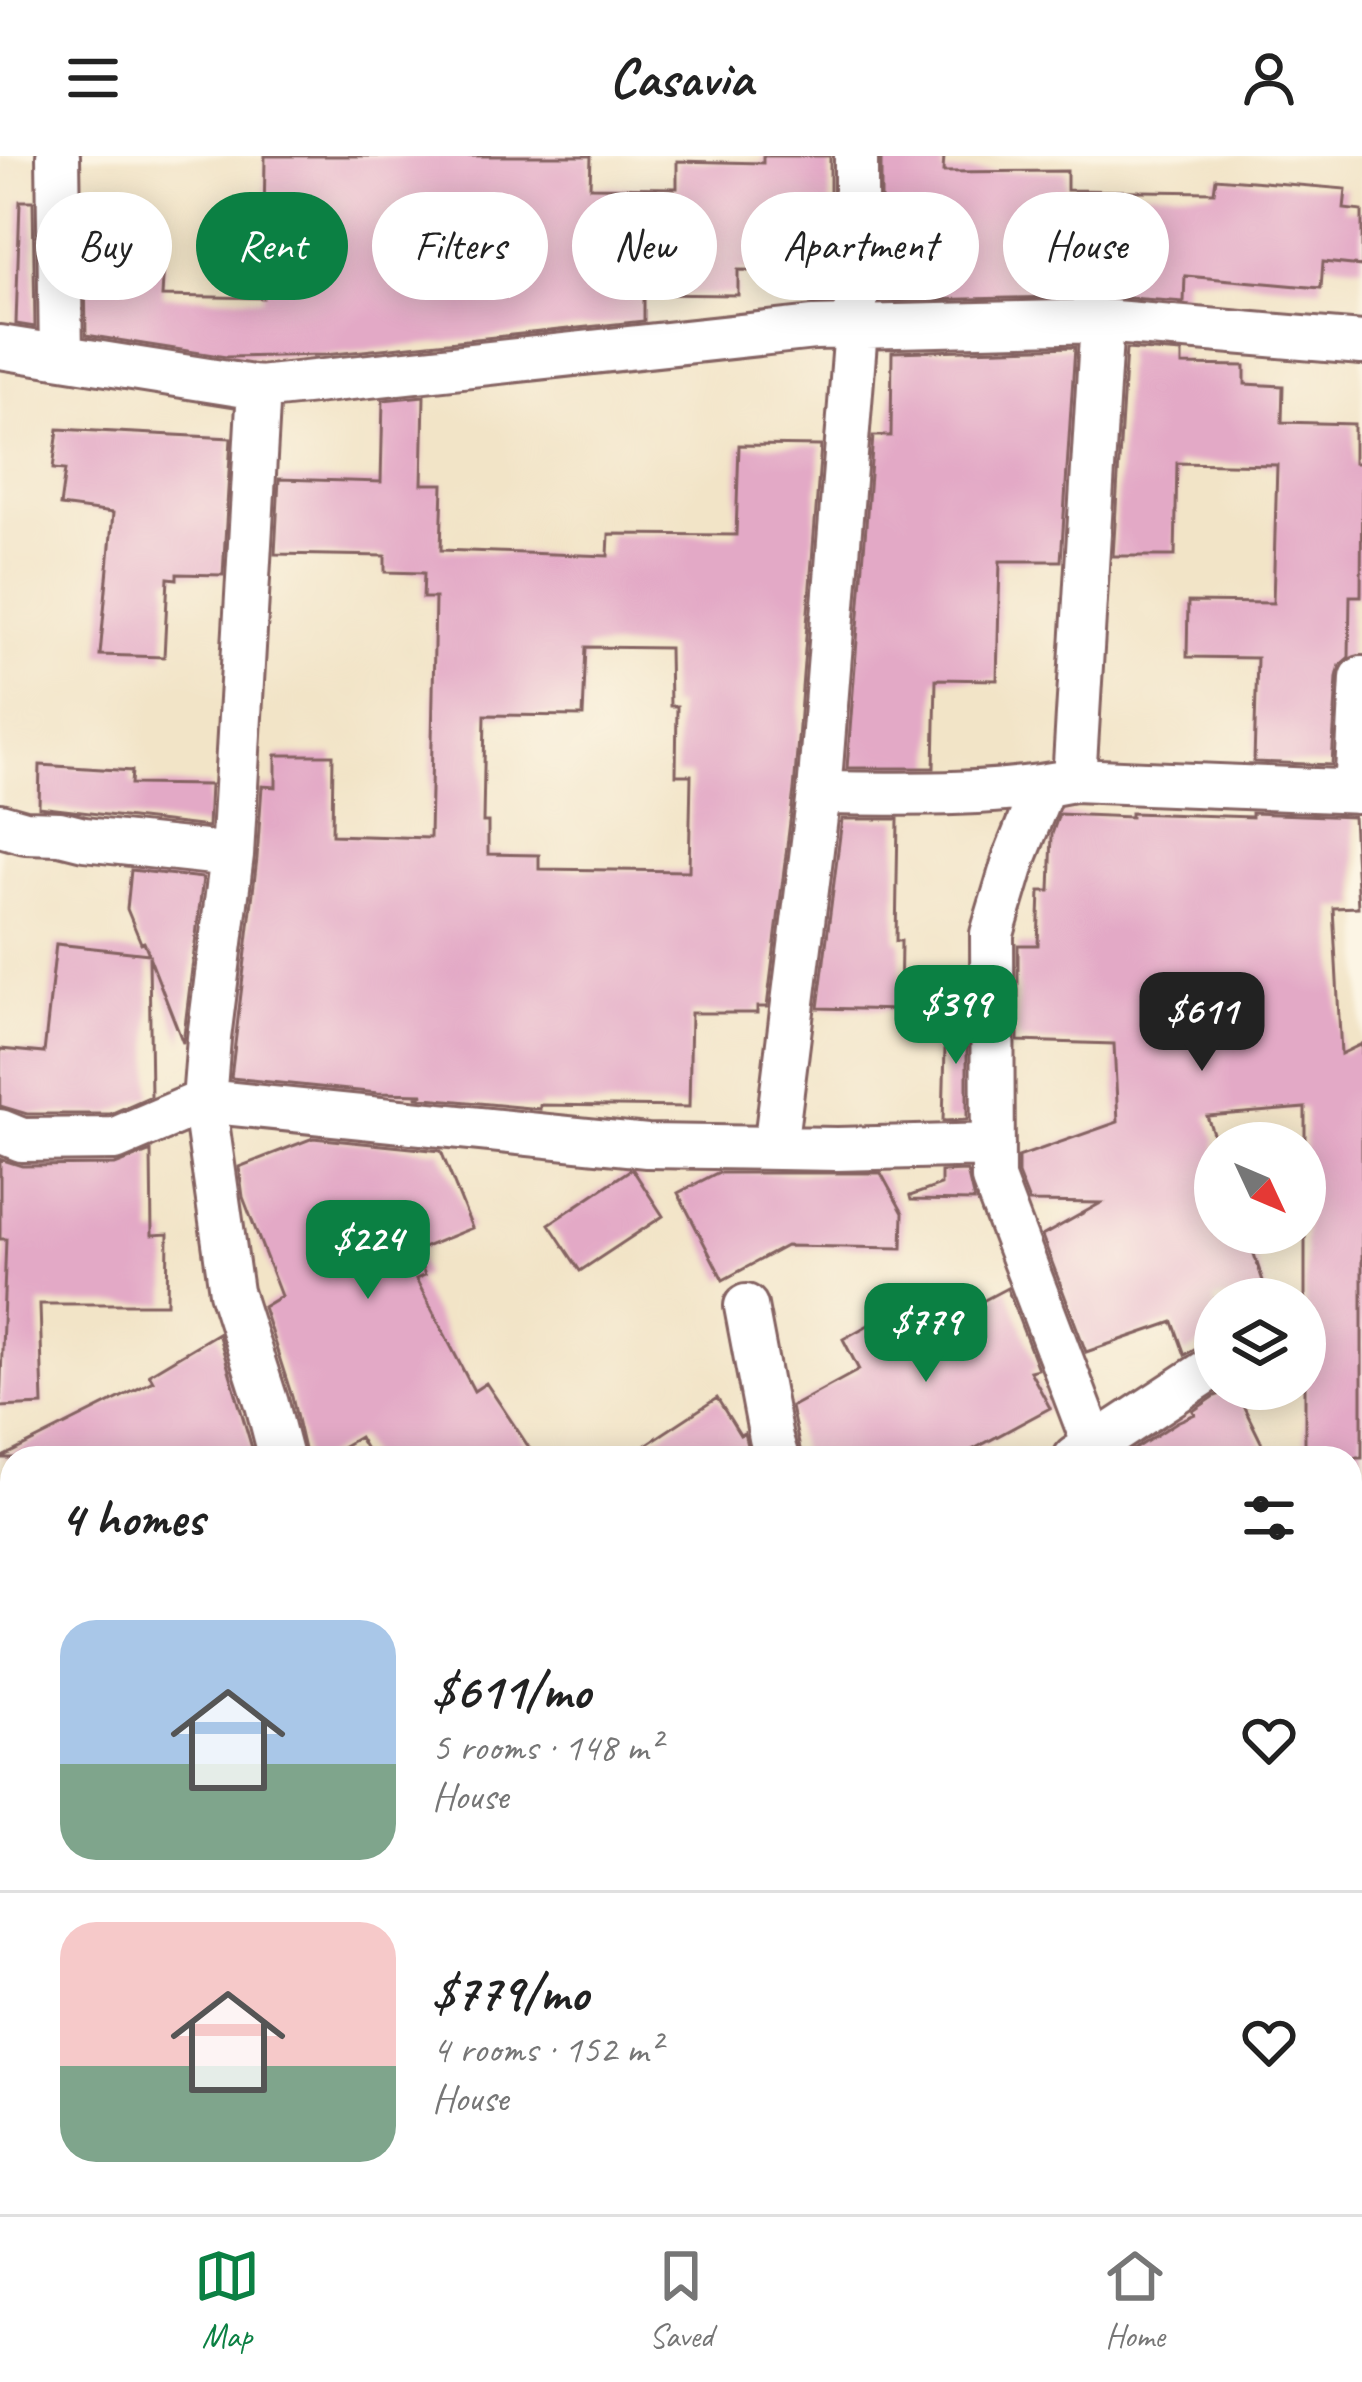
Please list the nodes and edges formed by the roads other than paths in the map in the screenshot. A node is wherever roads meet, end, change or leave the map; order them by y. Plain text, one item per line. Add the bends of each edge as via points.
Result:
1 (58, 156) edge
2 (856, 156) edge
3 (1102, 321) junction
4 (856, 329) junction
5 (1362, 343) edge
6 (0, 347) edge
7 (61, 356) junction
8 (259, 388) junction
9 (1362, 678) edge
10 (1058, 783) junction
11 (1359, 792) edge
12 (819, 793) junction
13 (0, 825) edge
14 (232, 855) junction
15 (204, 1101) junction
16 (0, 1131) edge
17 (993, 1145) junction
18 (775, 1148) junction
19 (746, 1306) dead end
20 (1194, 1380) edge
21 (278, 1446) edge
22 (773, 1446) edge
23 (1082, 1446) edge
24 (1093, 1446) edge

1 - 7 street
2 - 4 street
3 - 4 street
3 - 5 street
3 - 10 street
4 - 8 street via 781,330
4 - 12 street
6 - 7 street
7 - 8 street
8 - 14 street
9 - 11 street
10 - 11 street
10 - 12 street
10 - 17 street via 1015,857 992,934
12 - 18 street
13 - 14 street
14 - 15 street
15 - 16 street via 115,1139 22,1140
15 - 18 street via 646,1146
15 - 21 street via 230,1292
17 - 18 street
17 - 23 street via 993,1180
19 - 22 street
20 - 24 street

